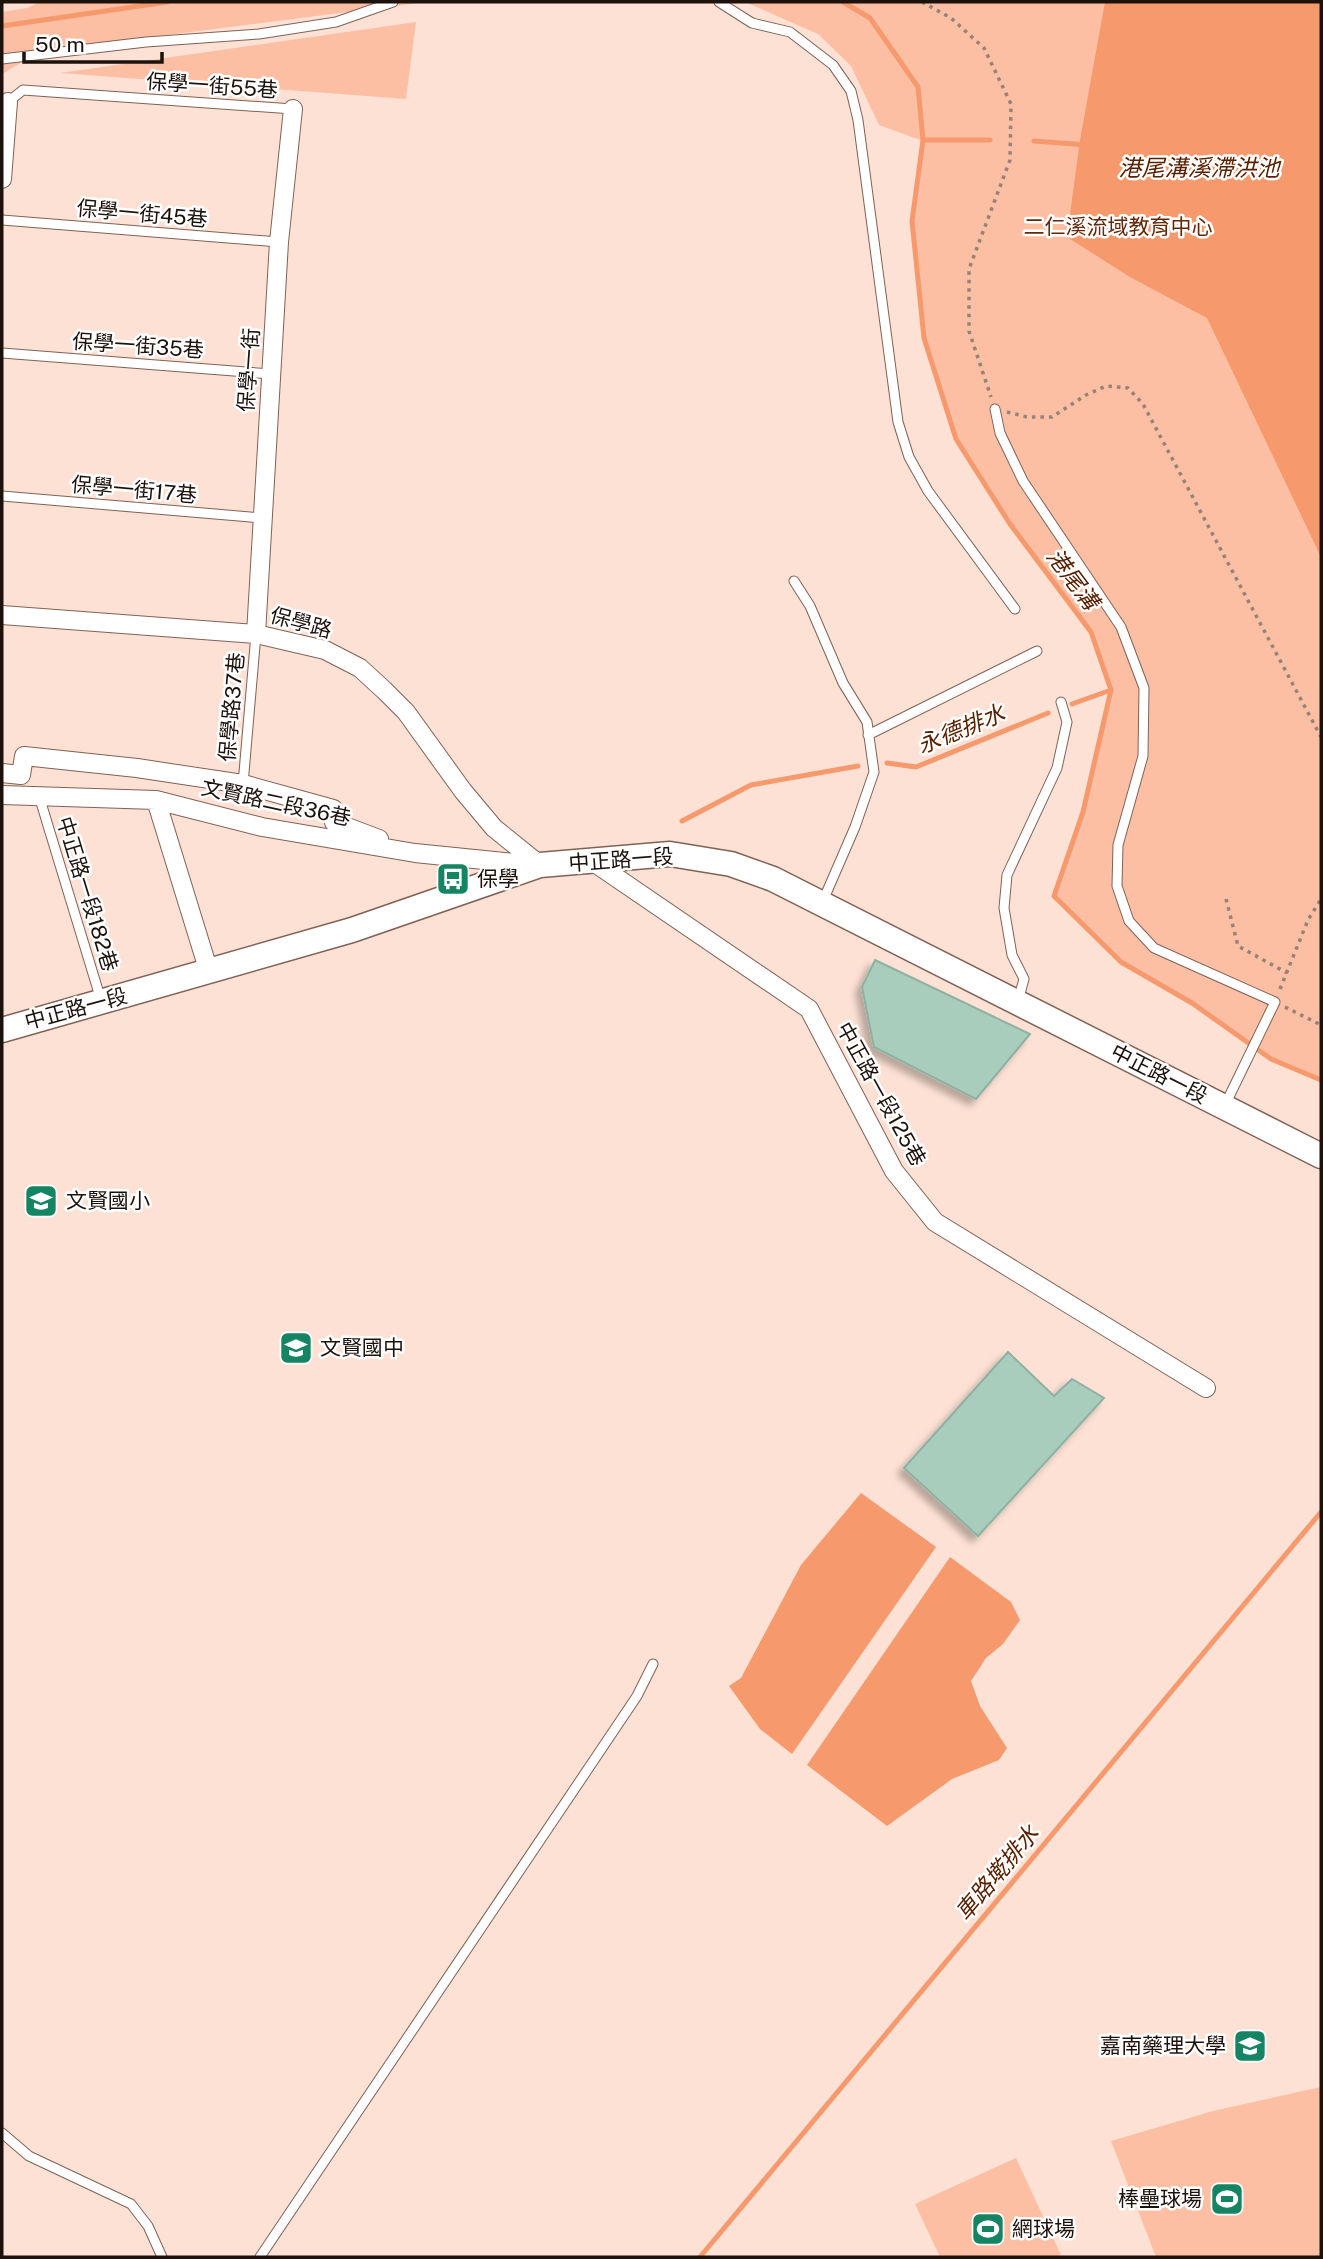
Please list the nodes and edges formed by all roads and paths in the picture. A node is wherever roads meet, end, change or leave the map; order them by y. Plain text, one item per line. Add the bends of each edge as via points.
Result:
1 (393, 2) edge
2 (719, 2) edge
3 (922, 2) edge
4 (2, 59) edge
5 (8, 102) joint
6 (293, 109) joint
7 (2, 179) edge
8 (2, 220) edge
9 (279, 242) junction
10 (2, 353) edge
11 (271, 374) junction
12 (995, 409) junction
13 (2, 496) edge
14 (262, 518) junction
15 (794, 581) dead end
16 (1015, 609) dead end
17 (2, 615) edge
18 (256, 634) junction
19 (1037, 651) dead end
20 (1061, 702) dead end
21 (869, 735) junction
22 (1321, 737) edge
23 (2, 774) edge
24 (243, 784) junction
25 (2, 795) edge
26 (38, 796) junction
27 (156, 800) junction
28 (415, 853) junction
29 (592, 861) junction
30 (540, 865) junction
31 (1227, 899) dead end
32 (1321, 899) edge
33 (821, 905) junction
34 (209, 972) junction
35 (1287, 973) junction
36 (101, 1002) junction
37 (1275, 1002) junction
38 (1018, 1003) junction
39 (1321, 1025) edge
40 (2, 1030) edge
41 (1224, 1107) junction
42 (1321, 1156) edge
43 (1206, 1388) dead end
44 (653, 1664) dead end
45 (2, 2133) edge
46 (162, 2257) edge
47 (260, 2257) edge

1 - 4 lane via 336,22 259,34
2 - 16 lane via 752,23 790,32 833,65 851,90 901,433 929,491
3 - 12 path via 951,18 984,48 1011,104 1010,160 969,269 970,331
5 - 6 lane, 保學一街55巷 via 23,90
5 - 7 street
6 - 9 street, 保學一街
8 - 9 lane, 保學一街45巷
9 - 11 street, 保學一街
10 - 11 lane, 保學一街35巷
11 - 14 street, 保學一街
12 - 22 path via 1052,417 1106,386 1128,388 1143,404
12 - 37 lane via 1000,433 1023,481 1121,627 1144,688 1143,756 1118,845 1117,886 1129,920 1154,948
13 - 14 lane, 保學一街17巷
14 - 18 street, 保學一街
15 - 21 lane via 867,722
17 - 18 street, 保學路
18 - 24 lane, 保學路37巷
18 - 30 street, 保學路 via 325,650 360,668 406,712 494,828
19 - 21 lane
20 - 38 lane via 1067,722 1057,768 1007,875 1004,908 1012,955 1024,979
21 - 33 lane via 874,772
23 - 24 street via 21,775 24,756
24 - 28 street via 333,809 334,822
25 - 26 street, 文賢路二段36巷
26 - 27 street, 文賢路二段36巷
26 - 36 lane, 中正路一段182巷
27 - 28 street, 文賢路二段36巷 via 262,827
27 - 34 street
28 - 30 street, 文賢路二段36巷
29 - 30 main road, 中正路一段
29 - 33 main road, 中正路一段 via 670,854 710,859 773,879
29 - 43 street, 中正路一段125巷 via 808,1009 894,1171 935,1222
30 - 34 main road, 中正路一段 via 352,930
31 - 35 path via 1238,946
32 - 35 path
33 - 38 main road, 中正路一段
34 - 36 main road, 中正路一段
35 - 37 path
36 - 40 main road, 中正路一段
37 - 39 path
37 - 41 lane
38 - 41 main road, 中正路一段
41 - 42 main road, 中正路一段
44 - 47 lane via 637,1696
45 - 46 lane via 29,2156 131,2204 148,2226

